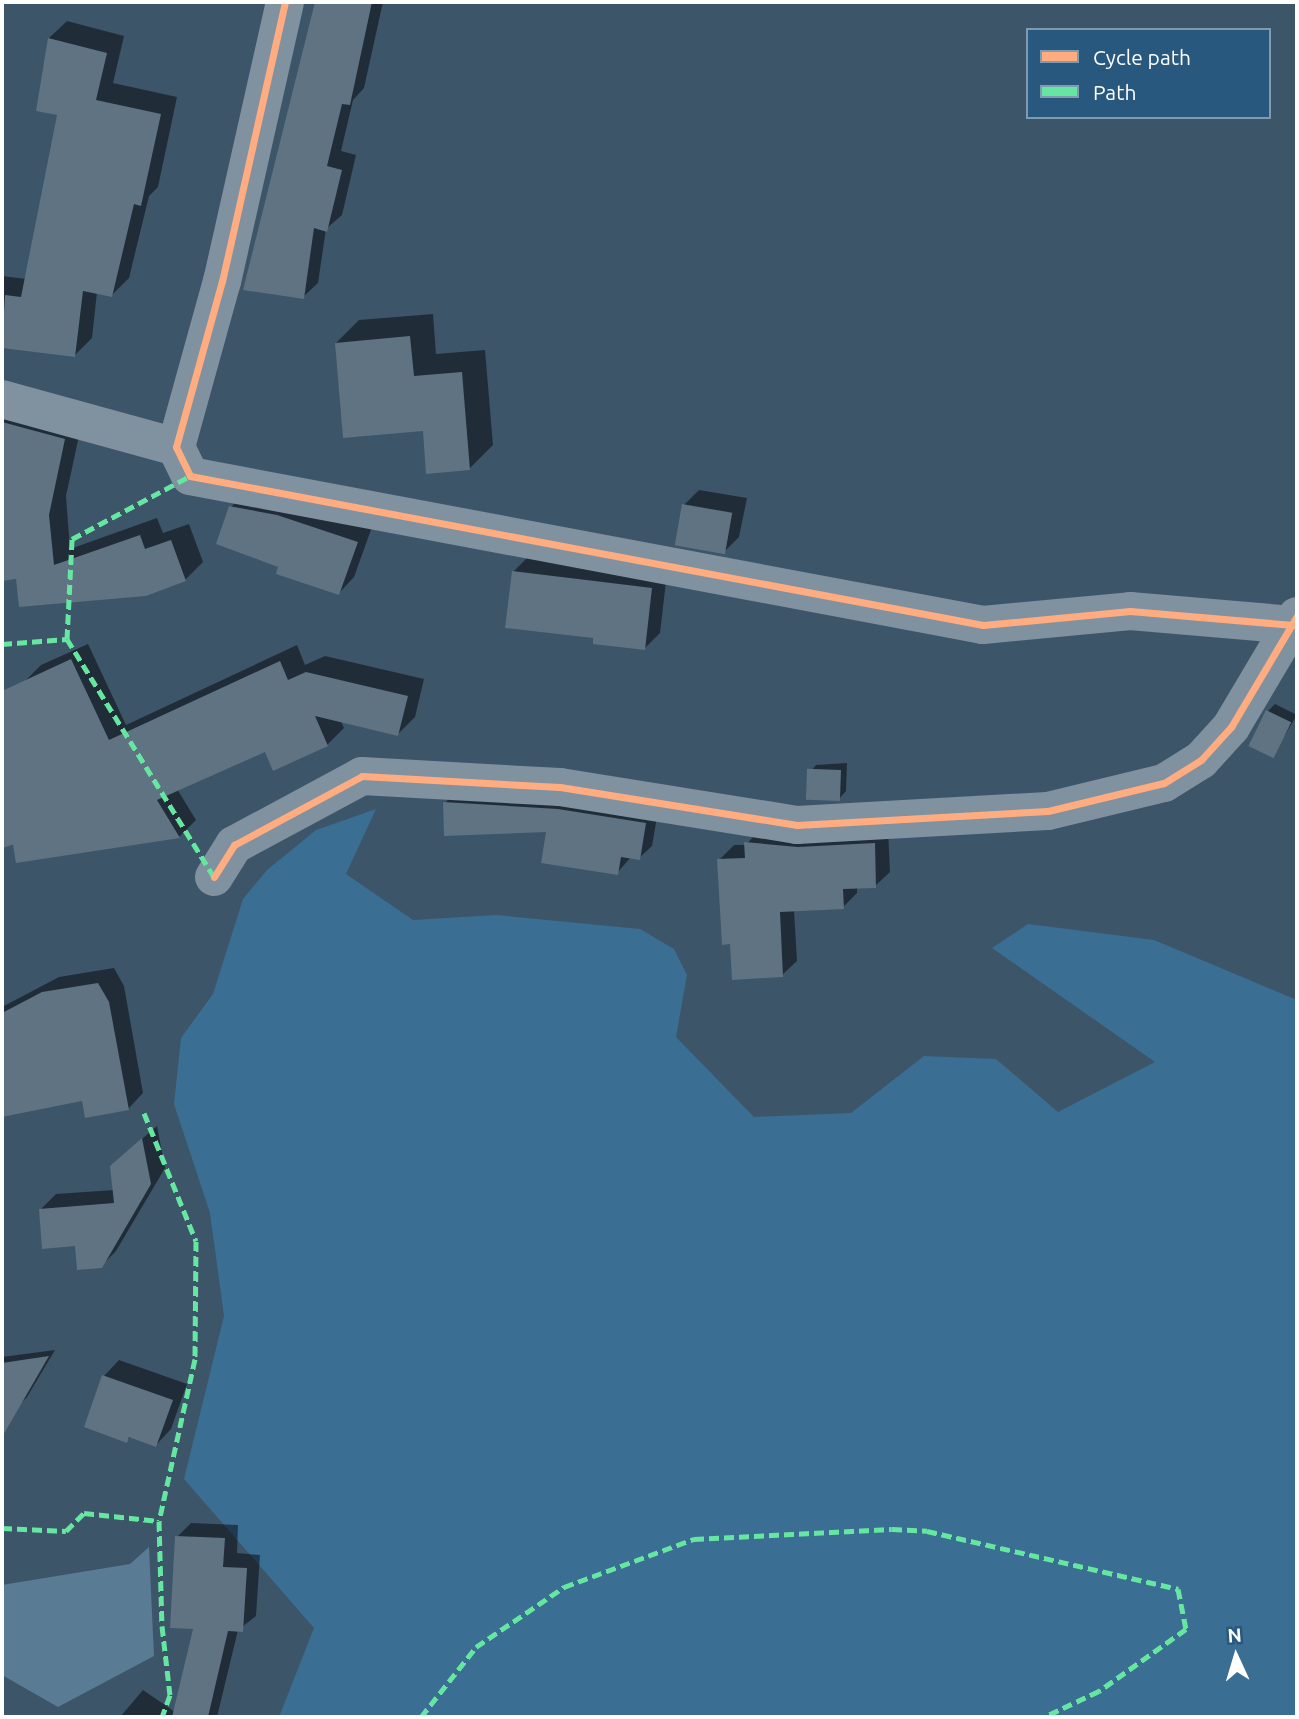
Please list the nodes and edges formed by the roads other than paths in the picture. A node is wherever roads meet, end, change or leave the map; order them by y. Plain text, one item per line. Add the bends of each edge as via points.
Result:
1 (285, 2) edge
2 (2, 399) edge
3 (176, 447) junction
4 (1295, 621) edge
5 (214, 877) dead end

1 - 3 street via 222,281
2 - 3 street
3 - 4 street via 190,476 983,625 1130,611
4 - 5 street via 1231,727 1201,760 1164,783 1048,811 797,825 560,787 362,776 234,845

